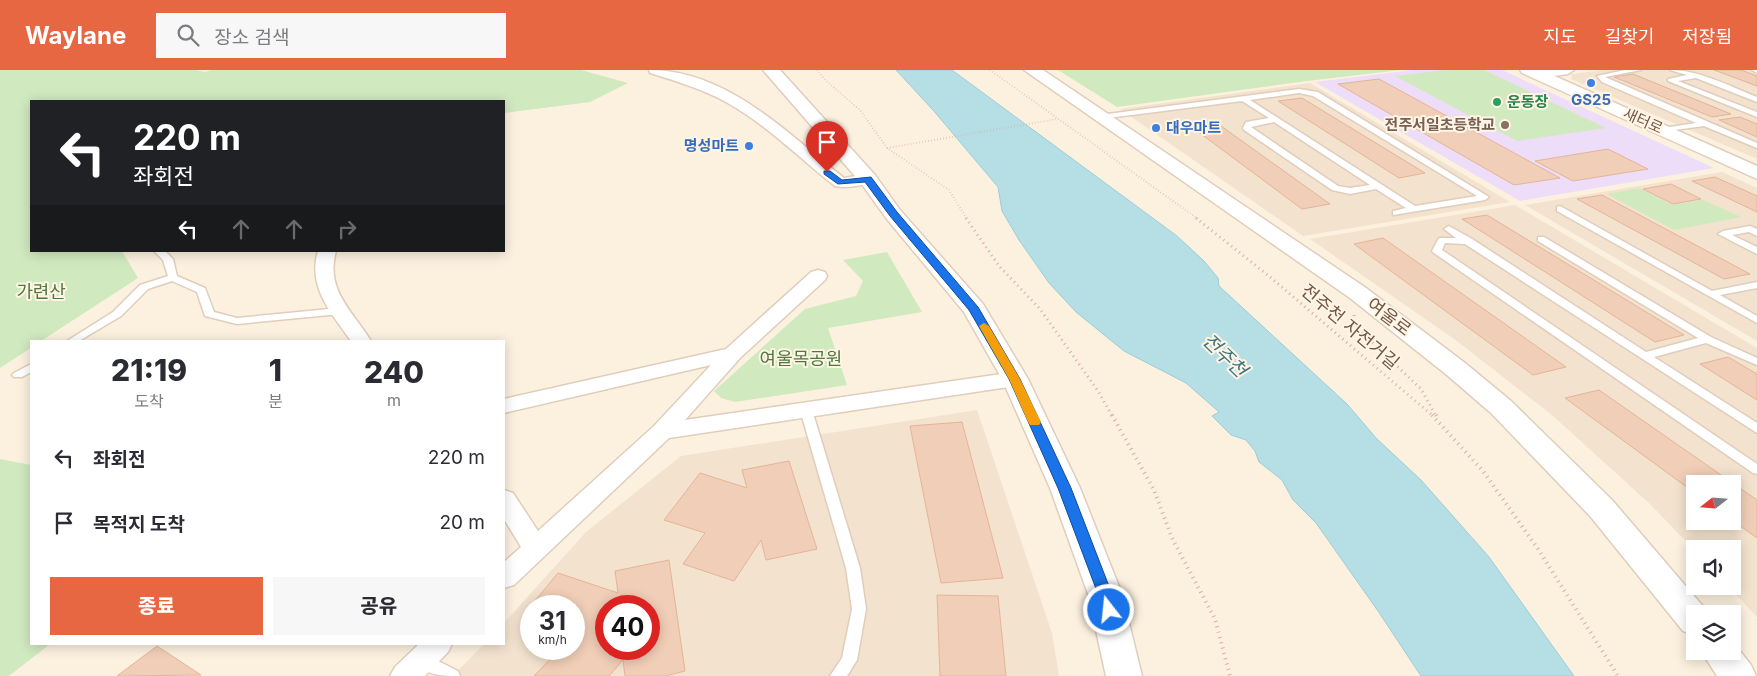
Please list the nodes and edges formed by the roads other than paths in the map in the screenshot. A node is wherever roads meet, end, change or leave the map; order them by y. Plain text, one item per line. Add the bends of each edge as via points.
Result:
1 (655, 70) edge
2 (771, 70) edge
3 (1032, 70) edge
4 (1568, 70) edge
5 (1638, 70) edge
6 (1673, 70) edge
7 (1533, 72) edge
8 (1697, 76) junction
9 (1242, 98) junction
10 (1757, 100) edge
11 (1757, 115) edge
12 (1100, 117) junction
13 (1277, 120) junction
14 (1704, 124) junction
15 (1663, 130) junction
16 (1757, 146) edge
17 (1757, 173) edge
18 (868, 179) junction
19 (1378, 186) junction
20 (1413, 209) junction
21 (1560, 209) dead end
22 (1396, 213) dead end
23 (1449, 229) dead end
24 (1757, 233) edge
25 (1541, 239) dead end
26 (1469, 240) junction
27 (1757, 251) edge
28 (160, 252) edge
29 (327, 252) edge
30 (818, 276) dead end
31 (173, 278) junction
32 (1757, 285) edge
33 (1711, 294) junction
34 (340, 311) junction
35 (1757, 320) edge
36 (1707, 339) junction
37 (74, 340) edge
38 (360, 340) edge
39 (733, 354) junction
40 (1644, 356) junction
41 (1757, 362) edge
42 (30, 368) edge
43 (18, 375) dead end
44 (1015, 379) junction
45 (505, 406) edge
46 (806, 410) junction
47 (1757, 429) edge
48 (662, 431) junction
49 (1757, 470) edge
50 (505, 501) edge
51 (535, 548) junction
52 (505, 577) edge
53 (1686, 611) edge
54 (421, 660) edge
55 (1726, 660) edge
56 (452, 676) edge
57 (838, 676) edge
58 (1124, 676) edge
59 (1738, 676) edge

1 - 18 street via 732,99 779,132 841,183
2 - 18 street
3 - 12 street, 여울로
4 - 7 street
5 - 14 lane via 1600,76 1604,81
6 - 8 lane
7 - 15 street, 새터로
8 - 10 lane
8 - 11 lane via 1670,80
9 - 12 lane
9 - 13 lane
9 - 20 lane via 1299,91 1316,94 1485,197
12 - 53 street, 여울로 via 1358,294 1456,369 1501,407 1601,508
13 - 19 lane
13 - 19 lane via 1249,124 1247,128 1335,188 1350,191
14 - 15 lane
14 - 16 lane
15 - 17 street, 새터로
18 - 44 street via 974,309
19 - 20 lane
20 - 22 lane
21 - 33 lane
23 - 26 lane
24 - 27 lane via 1750,229 1723,234
25 - 36 lane
26 - 40 lane
26 - 49 lane via 1442,240 1437,251
28 - 31 lane via 168,259
29 - 34 street via 324,285
30 - 39 street
31 - 34 lane via 201,290 209,314 237,321
31 - 37 lane via 144,287 117,314
32 - 33 lane
33 - 35 lane
34 - 38 street
36 - 40 lane
36 - 41 lane
39 - 45 street
39 - 48 street
40 - 47 lane
42 - 43 lane
44 - 46 street
44 - 58 street via 1065,488 1102,585
46 - 48 street
46 - 57 lane via 853,568 859,609 848,660
48 - 51 street
50 - 51 street
51 - 52 street
54 - 56 lane
55 - 59 street

